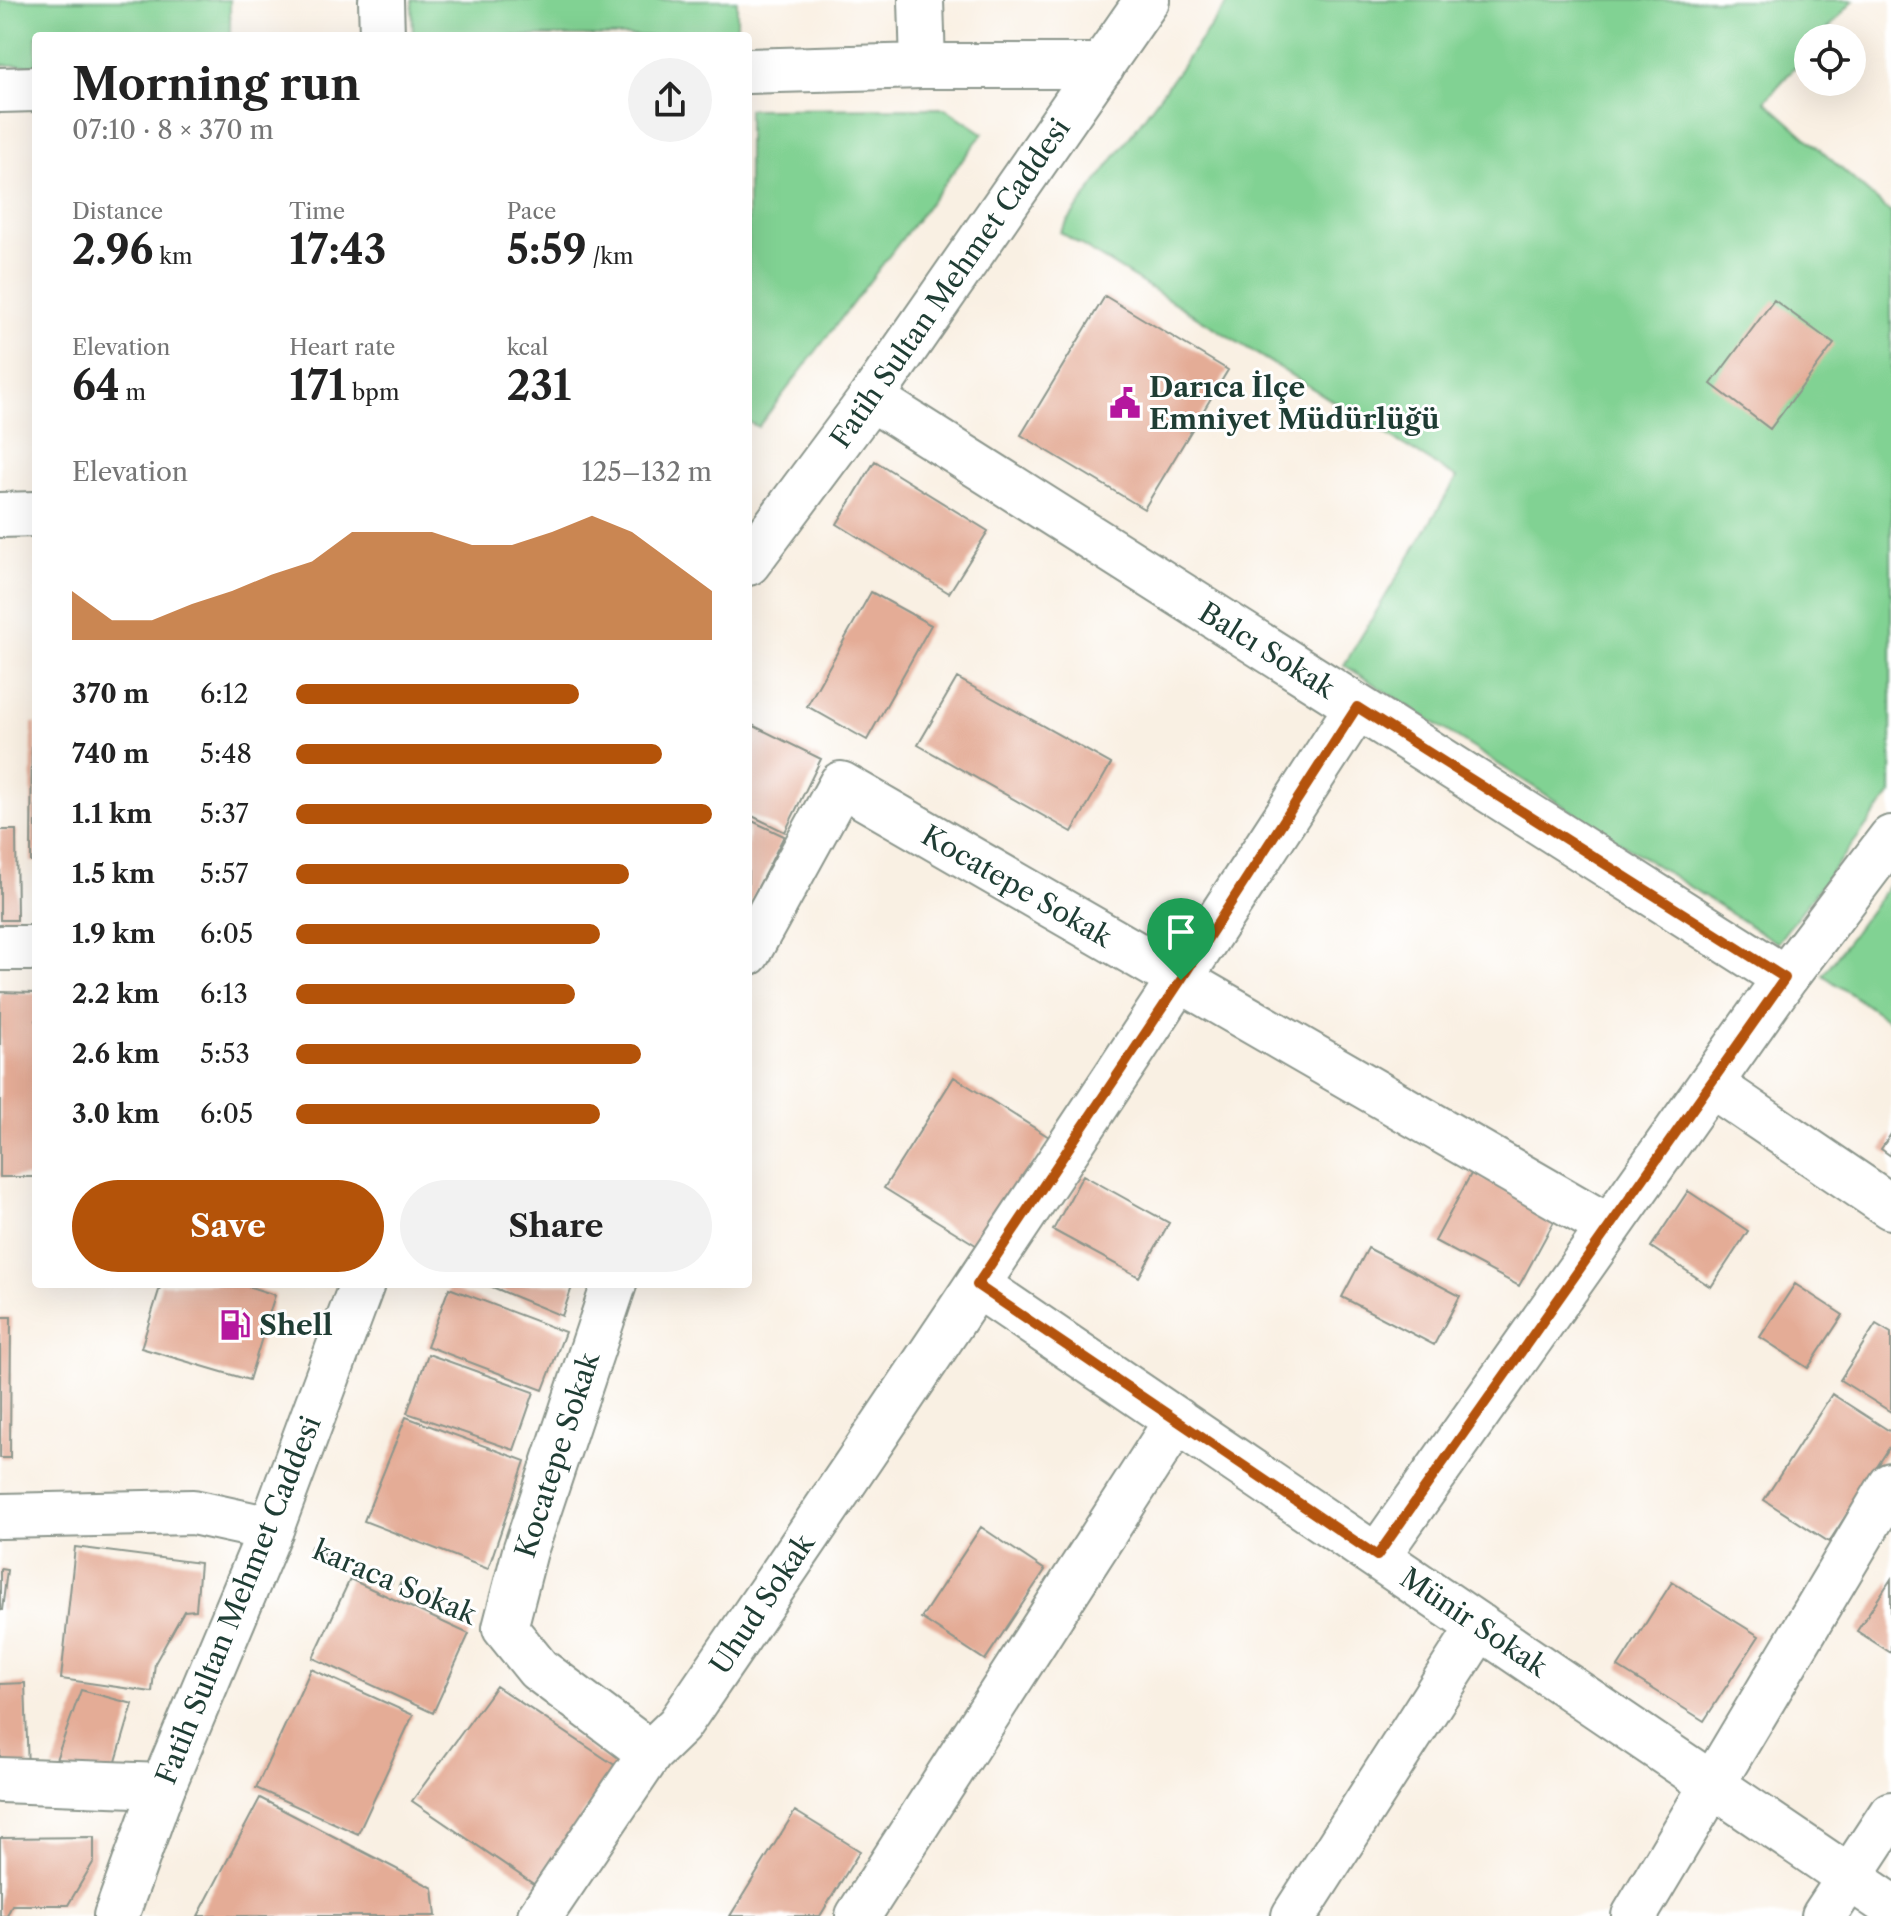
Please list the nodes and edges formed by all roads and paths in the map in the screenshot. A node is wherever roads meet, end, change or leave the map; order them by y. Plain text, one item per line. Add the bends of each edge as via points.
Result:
1 (381, 0) edge
2 (921, 0) edge
3 (1147, 0) edge
4 (382, 32) edge
5 (923, 66) junction
6 (1102, 66) junction
7 (752, 71) edge
8 (32, 89) edge
9 (0, 90) edge
10 (871, 398) junction
11 (32, 514) edge
12 (0, 515) edge
13 (752, 558) edge
14 (1357, 707) junction
15 (1891, 838) edge
16 (752, 946) edge
17 (0, 948) edge
18 (32, 948) edge
19 (1785, 978) junction
20 (1181, 980) junction
21 (1710, 1084) junction
22 (1891, 1207) edge
23 (1609, 1227) junction
24 (977, 1285) junction
25 (361, 1288) edge
26 (613, 1288) edge
27 (1177, 1420) junction
28 (1891, 1485) edge
29 (0, 1516) edge
30 (271, 1529) junction
31 (1377, 1556) junction
32 (1480, 1626) junction
33 (505, 1628) junction
34 (650, 1753) junction
35 (0, 1780) edge
36 (1713, 1785) junction
37 (163, 1786) junction
38 (1891, 1814) edge
39 (1848, 1877) junction
40 (1891, 1906) edge
41 (116, 1916) edge
42 (540, 1916) edge
43 (858, 1916) edge
44 (1294, 1916) edge
45 (1634, 1916) edge
46 (1824, 1916) edge

1 - 4 street
2 - 5 street
3 - 6 street, Fatih Sultan Mehmet Caddesi
5 - 6 street
5 - 7 street
6 - 10 street, Fatih Sultan Mehmet Caddesi
8 - 9 street
10 - 13 street, Fatih Sultan Mehmet Caddesi
10 - 14 street, Balcı Sokak
11 - 12 street
14 - 19 street, Balcı Sokak
14 - 20 street
15 - 19 street
16 - 20 street, Kocatepe Sokak via 841,784
17 - 18 street
19 - 21 street
20 - 23 street, Kocatepe Sokak
20 - 24 street
21 - 22 street
21 - 23 street
23 - 31 street
24 - 27 street, Münir Sokak
24 - 34 street, Uhud Sokak via 679,1725
25 - 30 street, Fatih Sultan Mehmet Caddesi
26 - 33 street, Kocatepe Sokak via 525,1551
27 - 31 street, Münir Sokak
27 - 43 street
28 - 36 street
29 - 30 street via 193,1512
30 - 33 path, karaca Sokak
30 - 37 street, Fatih Sultan Mehmet Caddesi
31 - 32 street, Münir Sokak
32 - 36 street, Münir Sokak
32 - 44 street
33 - 34 street, karaca Sokak via 538,1669
34 - 42 street, Uhud Sokak
35 - 37 street
36 - 39 street, Münir Sokak
36 - 45 street
37 - 41 street, Fatih Sultan Mehmet Caddesi
38 - 39 street
39 - 40 street, Münir Sokak
39 - 46 street

